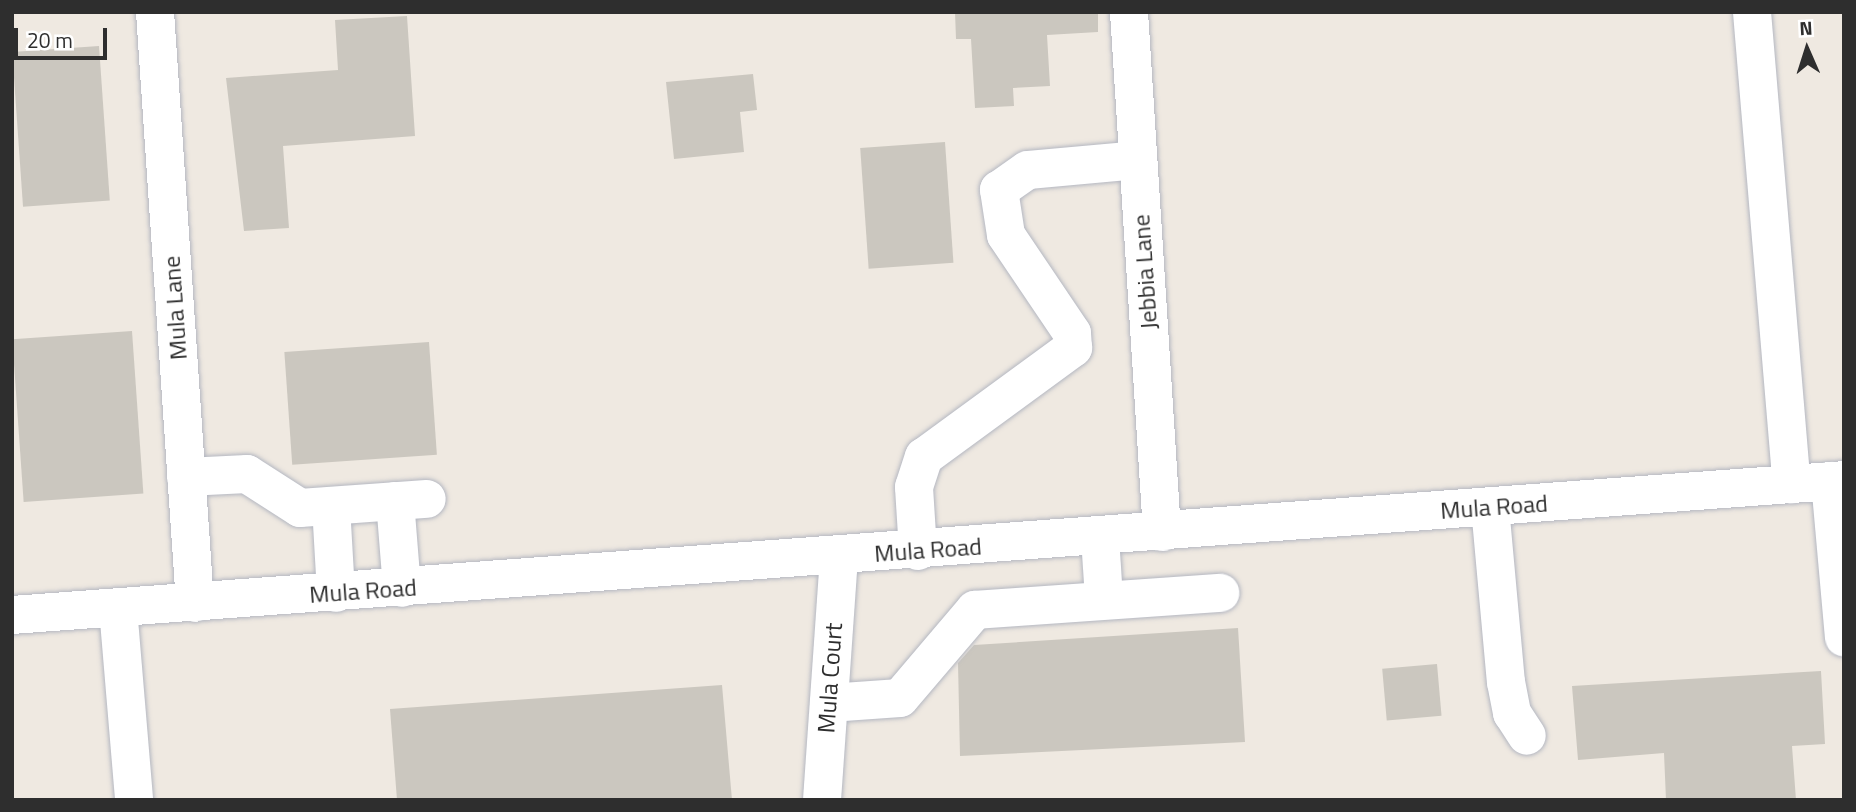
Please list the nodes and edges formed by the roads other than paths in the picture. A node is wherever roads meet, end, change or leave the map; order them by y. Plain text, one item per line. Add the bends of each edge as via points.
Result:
1 (155, 12) edge
2 (1129, 12) edge
3 (1752, 12) edge
4 (1138, 160) junction
5 (186, 477) junction
6 (1837, 481) edge
7 (1792, 484) junction
8 (331, 506) junction
9 (1490, 507) junction
10 (1162, 532) junction
11 (1100, 537) junction
12 (918, 551) junction
13 (839, 556) junction
14 (402, 588) junction
15 (336, 593) junction
16 (1220, 593) dead end
17 (1104, 599) junction
18 (195, 603) junction
19 (118, 608) junction
20 (12, 615) edge
21 (1844, 637) edge
22 (828, 703) junction
23 (1527, 736) dead end
24 (134, 800) edge
25 (822, 800) edge

1 - 5 street, Mula Lane
2 - 4 street, Jebbia Lane
3 - 7 street
4 - 10 street, Jebbia Lane
4 - 12 street via 1028,170 999,190 1006,234 1072,333 1073,348 924,457 914,487
5 - 8 street via 247,474 284,503
5 - 18 street, Mula Lane
6 - 7 street, Mula Road
6 - 21 street
7 - 9 street, Mula Road
8 - 14 street via 411,500
8 - 15 street
9 - 10 street, Mula Road
9 - 23 street via 1506,682 1512,713
10 - 11 street, Mula Road
11 - 12 street, Mula Road
11 - 17 street
12 - 13 street, Mula Road
13 - 14 street, Mula Road
13 - 22 street, Mula Court
14 - 15 street, Mula Road
15 - 18 street, Mula Road
16 - 17 street
17 - 22 street via 975,610 900,698
18 - 19 street, Mula Road
19 - 20 street, Mula Road
19 - 24 street
22 - 25 street, Mula Court

